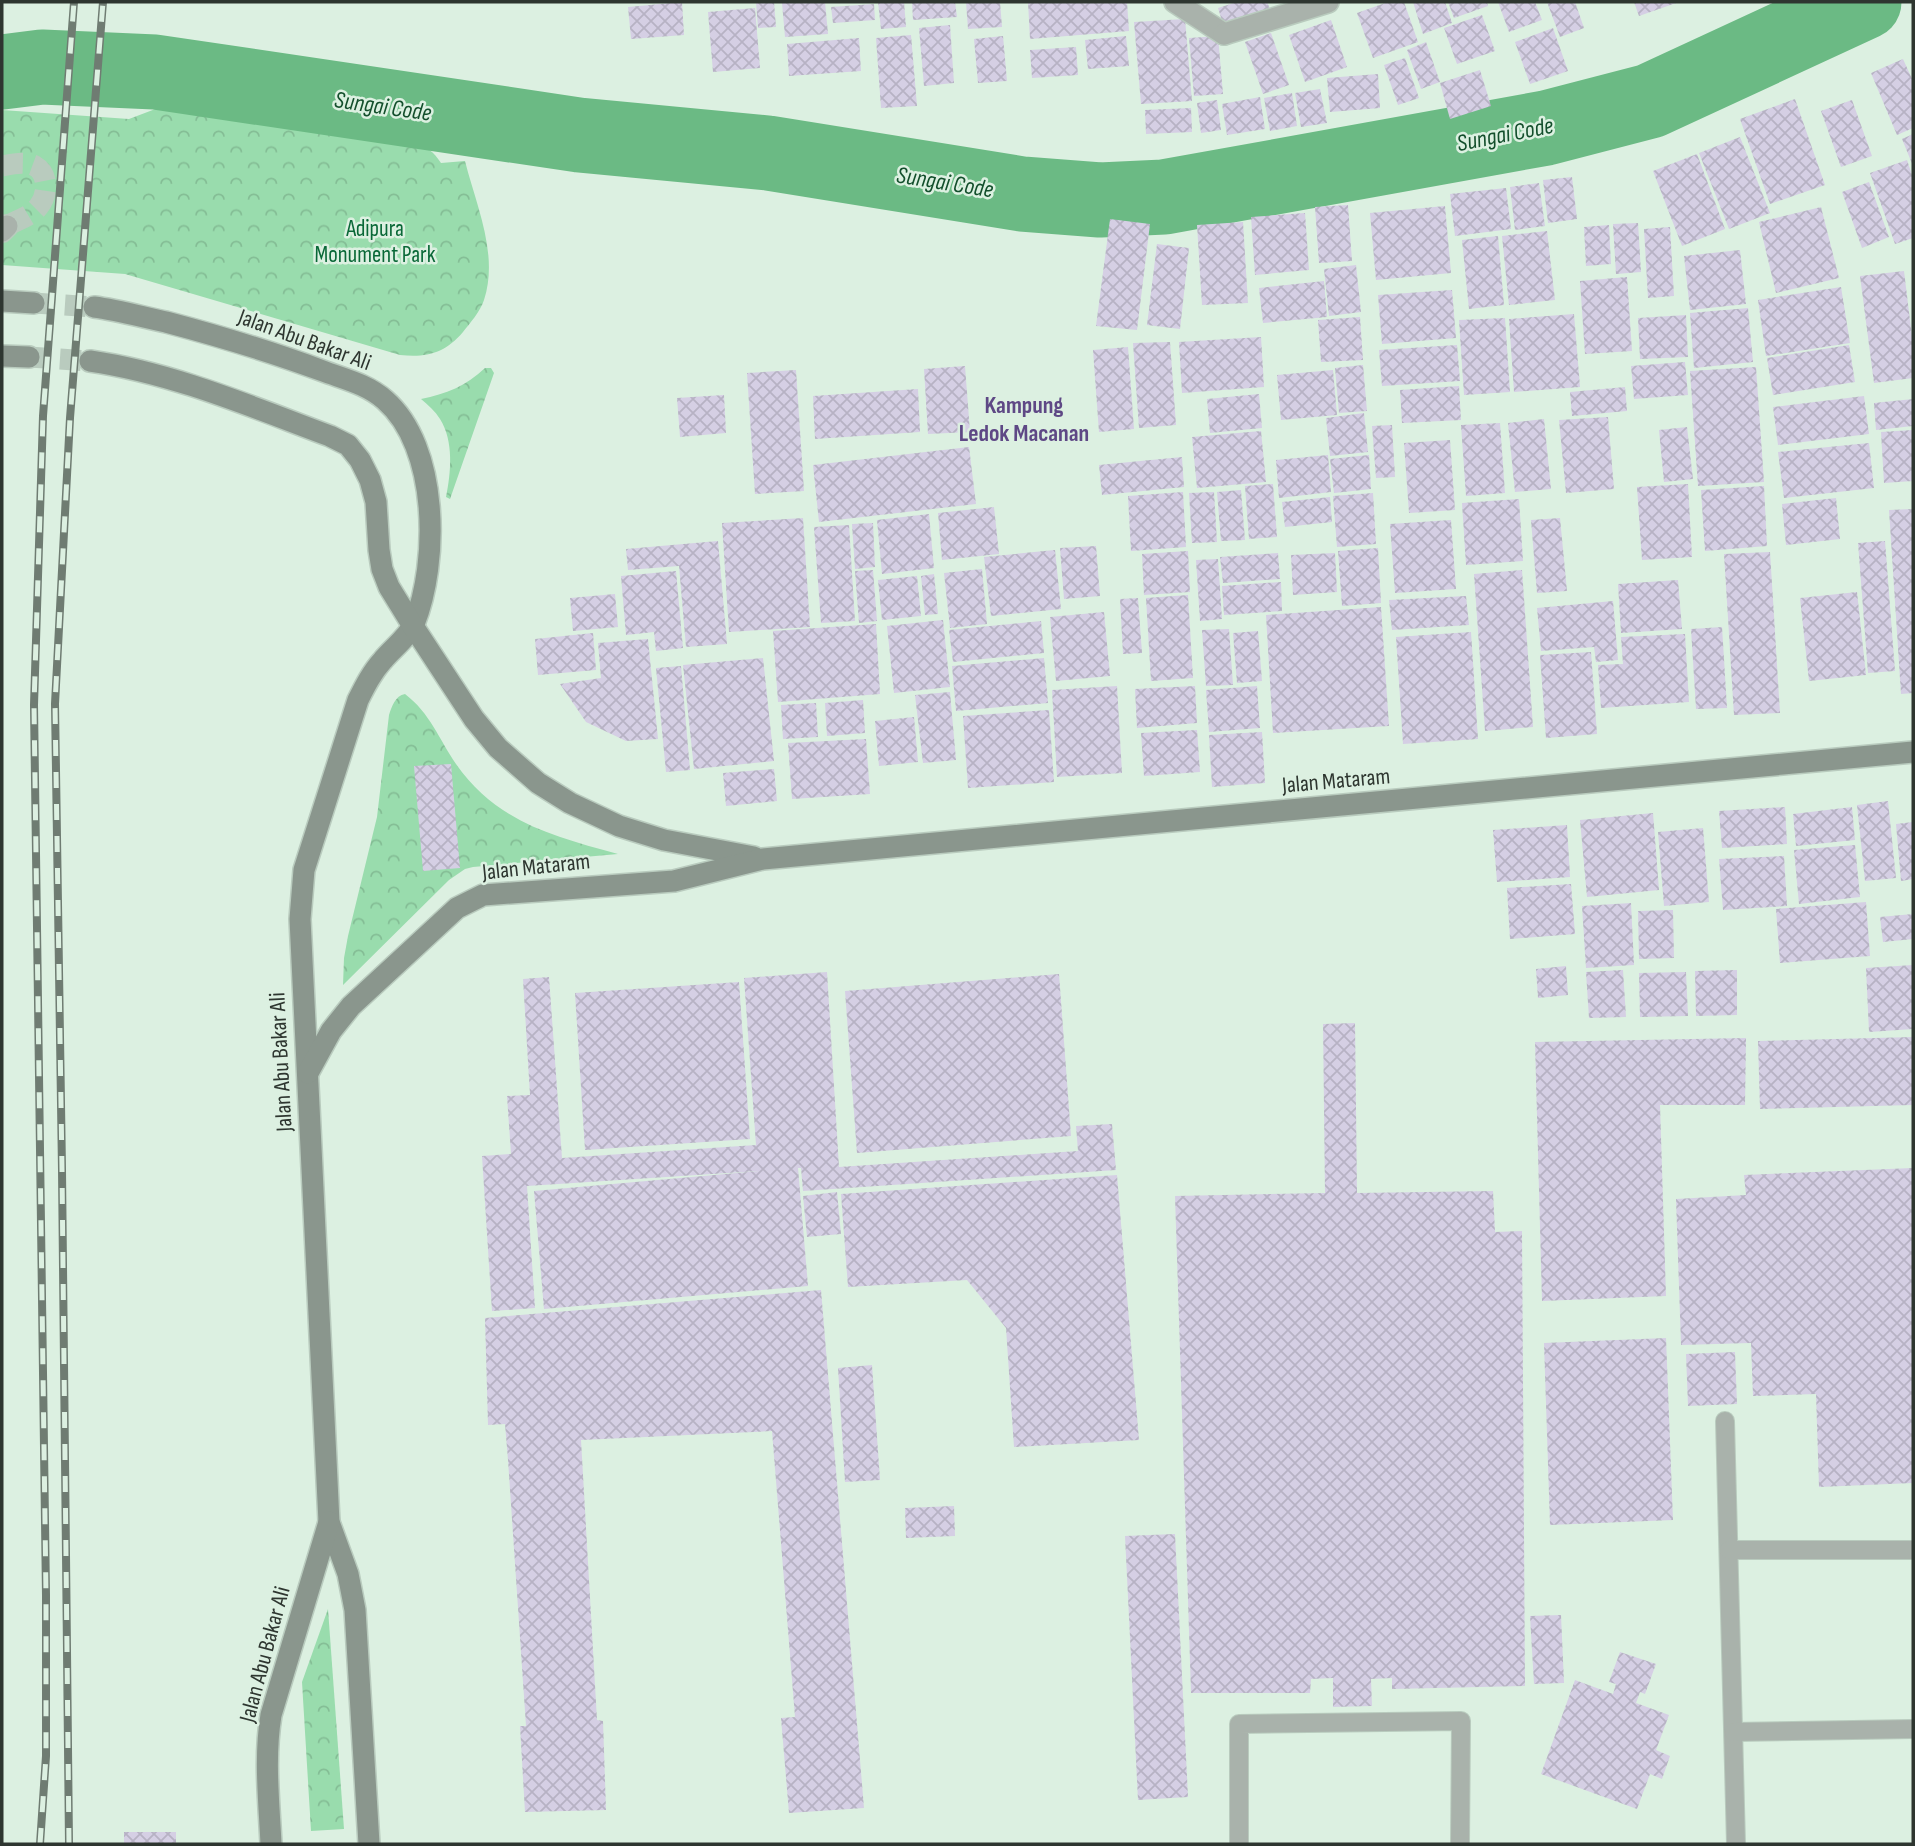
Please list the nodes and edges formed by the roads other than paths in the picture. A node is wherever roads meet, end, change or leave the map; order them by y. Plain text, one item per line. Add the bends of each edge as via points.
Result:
1 (1175, 2) edge
2 (1205, 2) edge
3 (1328, 2) edge
4 (1224, 34) junction
5 (2, 301) edge
6 (34, 303) tunnel mouth
7 (94, 307) tunnel mouth
8 (2, 356) edge
9 (29, 357) tunnel mouth
10 (90, 361) tunnel mouth
11 (413, 626) junction
12 (1913, 752) edge
13 (763, 859) junction
14 (307, 1075) junction
15 (1725, 1421) dead end
16 (329, 1522) junction
17 (1729, 1550) junction
18 (1913, 1550) edge
19 (1913, 1728) edge
20 (1734, 1732) junction
21 (271, 1844) edge
22 (369, 1844) edge
23 (1239, 1844) edge
24 (1460, 1844) edge
25 (1736, 1844) edge

1 - 4 street
2 - 4 street
3 - 4 street
5 - 6 main road
7 - 11 main road, Jalan Abu Bakar Ali via 207,333 292,359 368,387 384,399 409,430 425,477 430,552
8 - 9 main road
10 - 11 main road via 193,386 348,446 370,480 389,587
11 - 13 main road, Jalan Mataram via 485,734 538,783 570,803 640,834
11 - 14 main road, Jalan Abu Bakar Ali via 381,662 358,700 304,870 300,919
12 - 13 main road, Jalan Mataram
13 - 14 main road, Jalan Mataram via 674,881 492,893 465,903 341,1017
14 - 16 main road, Jalan Abu Bakar Ali
15 - 17 lane
16 - 21 main road, Jalan Abu Bakar Ali via 271,1715 267,1755
16 - 22 main road, Jalan Abu Bakar Ali via 355,1610
17 - 18 lane
17 - 20 lane
19 - 20 lane
20 - 25 lane
23 - 24 lane via 1239,1724 1461,1721

